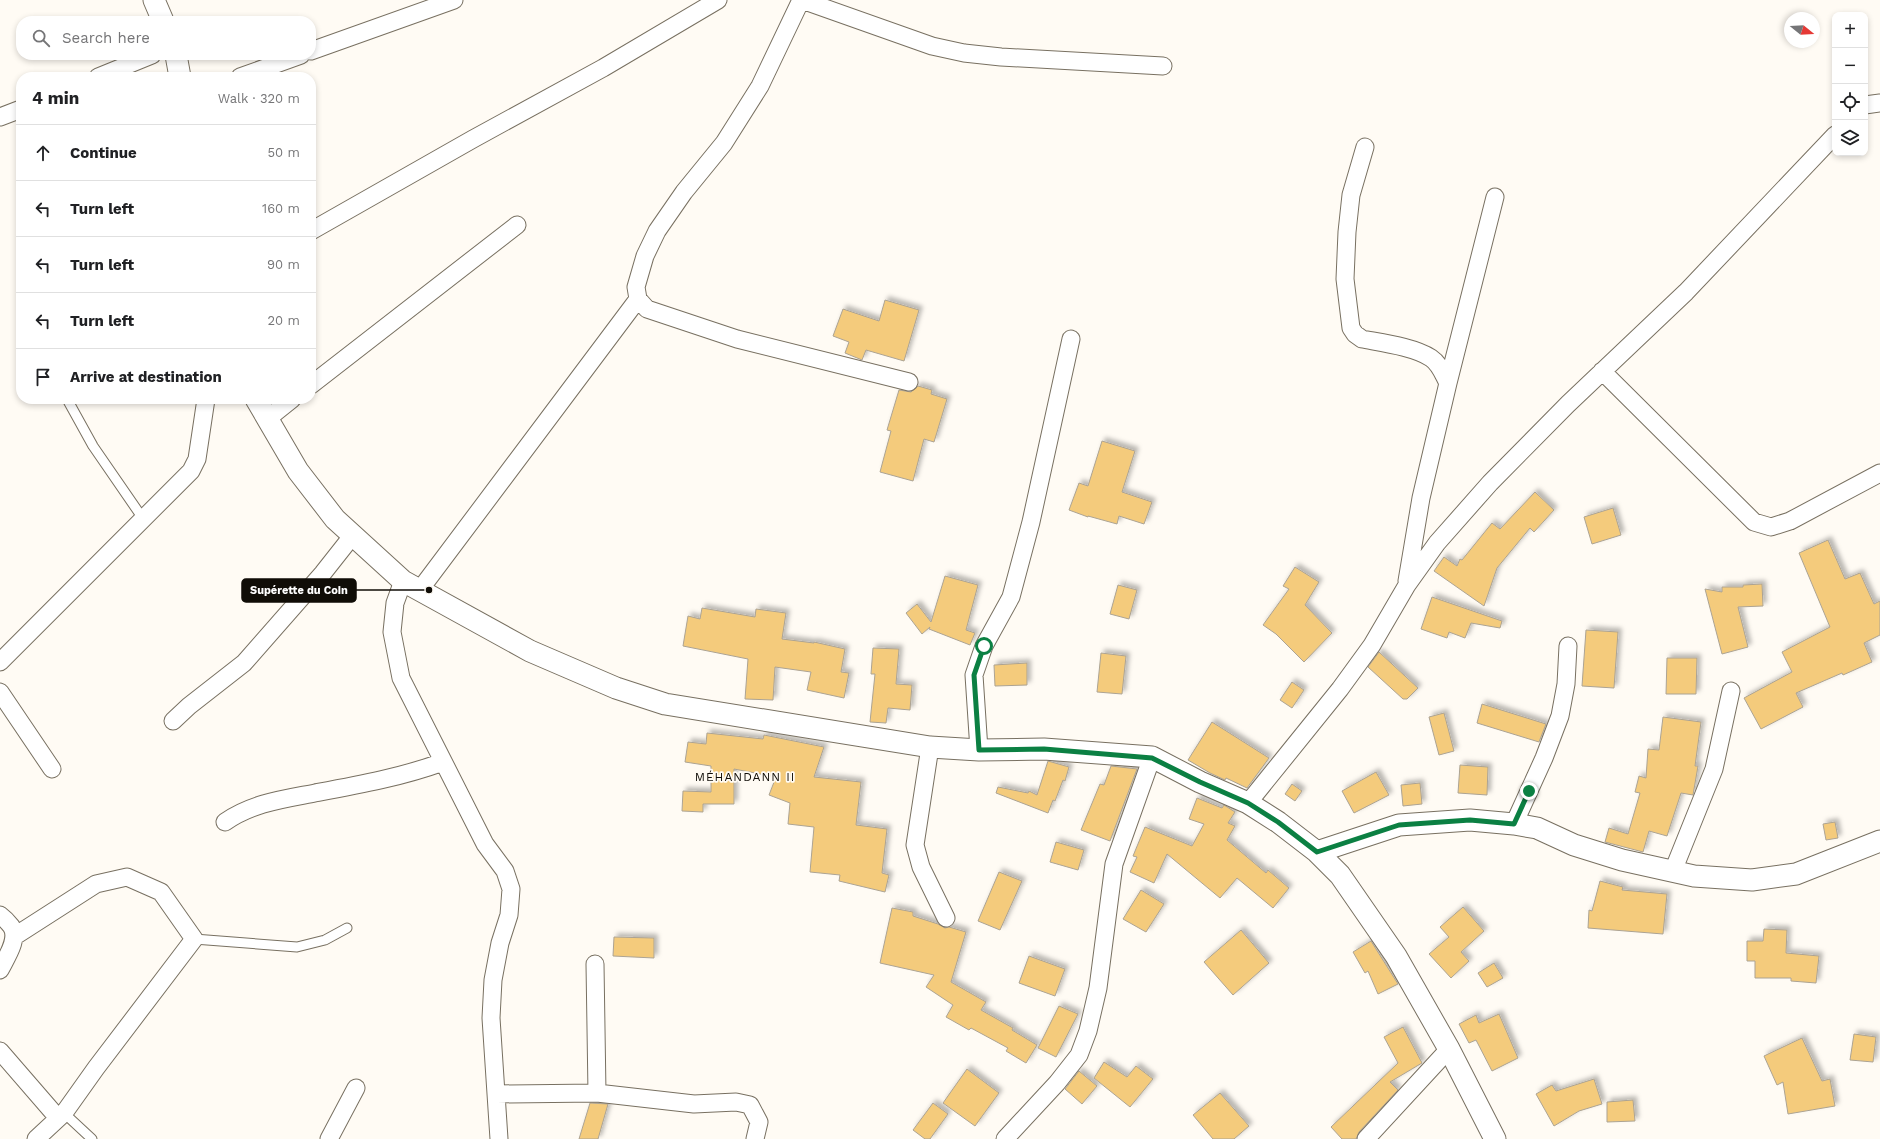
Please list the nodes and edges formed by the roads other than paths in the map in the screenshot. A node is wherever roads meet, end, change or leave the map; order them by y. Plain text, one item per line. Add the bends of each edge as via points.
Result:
1 (154, 0) edge
2 (454, 0) edge
3 (718, 0) edge
4 (802, 0) edge
5 (161, 16) edge
6 (316, 49) edge
7 (140, 60) edge
8 (177, 60) edge
9 (287, 60) edge
10 (1163, 66) dead end
11 (110, 72) edge
12 (179, 72) edge
13 (254, 72) edge
14 (1880, 103) edge
15 (1868, 105) edge
16 (16, 111) edge
17 (0, 117) edge
18 (1832, 138) edge
19 (1365, 147) dead end
20 (1495, 198) dead end
21 (517, 225) dead end
22 (316, 228) edge
23 (638, 299) junction
24 (1071, 339) dead end
25 (1602, 371) junction
26 (316, 381) edge
27 (909, 382) dead end
28 (1448, 383) junction
29 (70, 404) edge
30 (205, 404) edge
31 (259, 404) edge
32 (286, 404) edge
33 (267, 419) junction
34 (1880, 473) edge
35 (144, 520) junction
36 (353, 535) junction
37 (1407, 585) junction
38 (411, 586) junction
39 (1568, 646) dead end
40 (0, 662) edge
41 (1731, 691) dead end
42 (0, 692) edge
43 (173, 721) dead end
44 (930, 747) junction
45 (979, 750) junction
46 (1152, 758) junction
47 (443, 762) junction
48 (52, 769) dead end
49 (1248, 803) junction
50 (225, 822) dead end
51 (1514, 824) junction
52 (1877, 846) edge
53 (1317, 852) junction
54 (1673, 872) junction
55 (0, 915) edge
56 (946, 918) dead end
57 (347, 928) dead end
58 (15, 936) junction
59 (194, 939) junction
60 (595, 964) dead end
61 (0, 970) edge
62 (1449, 1049) junction
63 (0, 1051) edge
64 (356, 1088) dead end
65 (597, 1093) junction
66 (497, 1094) junction
67 (61, 1115) junction
68 (36, 1139) edge
69 (92, 1139) edge
70 (329, 1139) edge
71 (499, 1139) edge
72 (755, 1139) edge
73 (1005, 1139) edge
74 (1366, 1139) edge
75 (1495, 1139) edge

1 - 5 street
2 - 6 street
3 - 22 street via 603,68
4 - 10 street via 932,46 964,53
4 - 23 street via 760,86 724,143 684,192 658,231 645,256 636,287
7 - 11 street
8 - 12 street
9 - 13 street
14 - 15 street
16 - 17 street
18 - 25 street via 1686,292
19 - 28 street via 1351,195 1347,232 1344,279 1351,328 1362,338 1432,358
20 - 28 street
21 - 26 street
23 - 27 street via 647,309 737,339
23 - 38 street
24 - 45 street via 1031,522 1011,597 984,646 974,675
25 - 34 street via 1754,522 1771,527 1790,522
25 - 37 street via 1490,483 1437,543
28 - 37 street via 1422,498
29 - 35 lane via 93,446
30 - 35 street via 197,459 191,471
31 - 33 street
32 - 33 street
33 - 36 street via 298,471 335,518
35 - 40 street
36 - 38 street
36 - 43 street via 244,663
37 - 49 street via 1372,645 1340,689
38 - 44 street via 530,651 616,688 665,704
38 - 47 street via 395,603 392,632 402,678
39 - 51 street via 1566,684 1560,716
41 - 54 street via 1714,768
42 - 48 street
44 - 45 street
44 - 56 street via 915,845 921,867
45 - 46 street via 1044,749
46 - 49 street
46 - 73 street via 1114,864 1098,988 1088,1031 1079,1055 1057,1084
47 - 50 street via 413,773 280,799 236,814
47 - 66 street via 485,844 505,871 511,889 509,915 500,943 493,980 491,1018
49 - 53 street
51 - 53 street via 1470,820 1399,825
51 - 54 street via 1537,828 1574,845 1622,860
52 - 54 street via 1796,874 1752,880
53 - 62 street via 1340,875 1396,956
55 - 58 street via 12,927
57 - 59 lane via 325,940 297,947
58 - 59 street via 96,884 127,878 161,892
58 - 61 street
59 - 67 street
60 - 65 street
62 - 74 street
62 - 75 street
63 - 67 street
64 - 70 street
65 - 66 street
65 - 72 street via 694,1104 736,1102 750,1105 759,1122
66 - 71 street
67 - 68 street
67 - 69 lane

